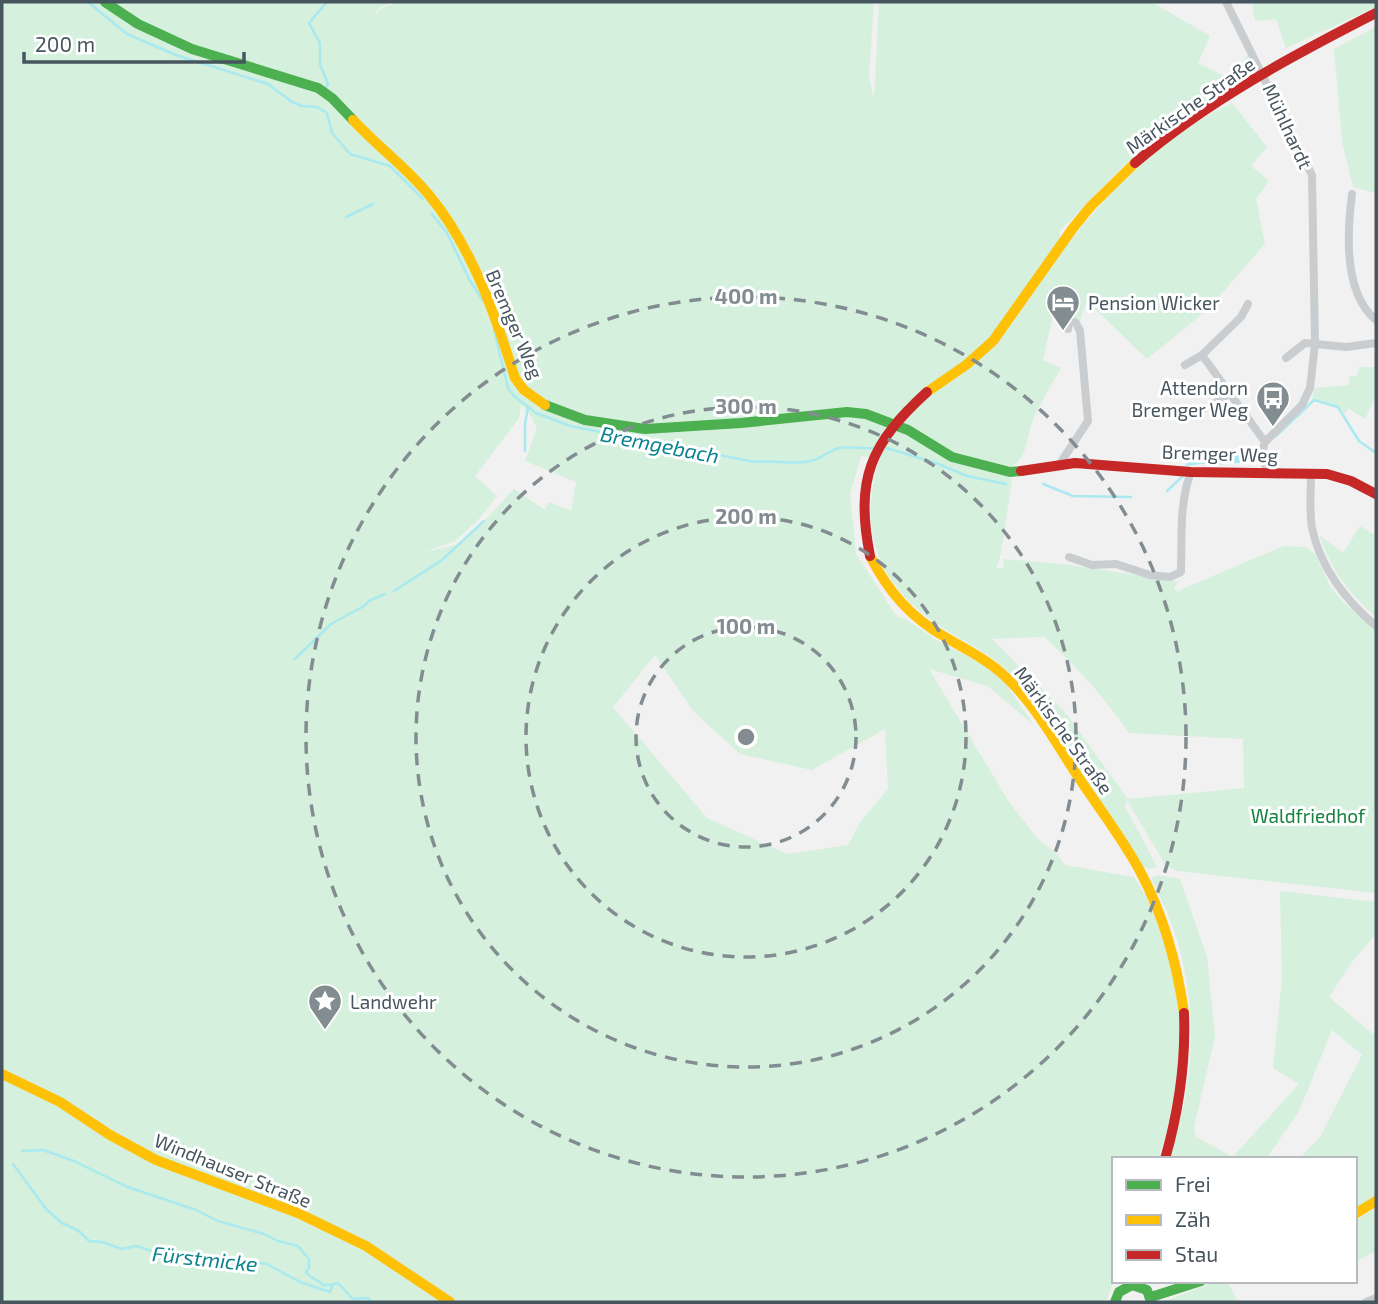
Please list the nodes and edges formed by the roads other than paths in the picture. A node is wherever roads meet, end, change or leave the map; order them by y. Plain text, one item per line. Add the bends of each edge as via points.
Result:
1 (105, 2) edge
2 (1226, 2) edge
3 (1376, 13) edge
4 (1264, 75) junction
5 (1352, 194) dead end
6 (1248, 304) dead end
7 (1376, 320) edge
8 (1068, 328) dead end
9 (1376, 342) edge
10 (1315, 344) junction
11 (1202, 355) junction
12 (1286, 358) dead end
13 (1185, 365) dead end
14 (1230, 393) junction
15 (1194, 412) dead end
16 (1265, 442) junction
17 (1059, 465) junction
18 (1187, 471) junction
19 (1268, 472) junction
20 (1311, 474) junction
21 (1376, 494) edge
22 (1069, 556) dead end
23 (1376, 626) edge
24 (2, 1074) edge
25 (1166, 1157) edge
26 (1376, 1201) edge
27 (1357, 1213) edge
28 (1128, 1283) edge
29 (1195, 1283) edge
30 (1376, 1298) edge
31 (1151, 1299) edge
32 (450, 1302) edge
33 (1115, 1302) edge
34 (1366, 1302) edge

1 - 17 main road, Bremger Weg via 158,35 245,67 312,85 327,94 437,205 497,320 514,378 530,398 566,413 635,429 866,414 908,430 952,457 1010,471
2 - 4 street, Mühlhardt
3 - 4 main road, Märkische Straße
4 - 10 street, Mühlhardt via 1312,175
4 - 25 main road, Märkische Straße, bridge via 1194,119 1126,171 1084,215 999,334 973,360 901,414 877,449 863,508 870,556 885,587 908,612 984,658 1013,684 1154,898 1177,962 1187,1029 1179,1113
5 - 7 street via 1349,218 1356,292
6 - 11 street via 1241,317
8 - 17 street via 1069,319 1080,331 1088,421
9 - 10 street via 1346,347
10 - 12 street via 1305,343
10 - 16 street, Mühlhardt via 1308,397
11 - 13 street
11 - 14 street
14 - 15 street
14 - 16 street
16 - 19 street via 1262,452
17 - 18 main road, Bremger Weg
18 - 19 main road, Bremger Weg
18 - 22 street via 1181,572 1170,577 1150,575 1116,564 1092,565
19 - 20 main road, Bremger Weg
20 - 21 main road, Bremger Weg via 1351,481
20 - 23 street via 1312,528 1322,557 1342,593
24 - 32 main road, Windhauser Straße via 60,1102 156,1160 298,1213 366,1246
26 - 27 main road
28 - 31 main road via 1142,1286
28 - 33 main road
29 - 31 main road
30 - 34 street

